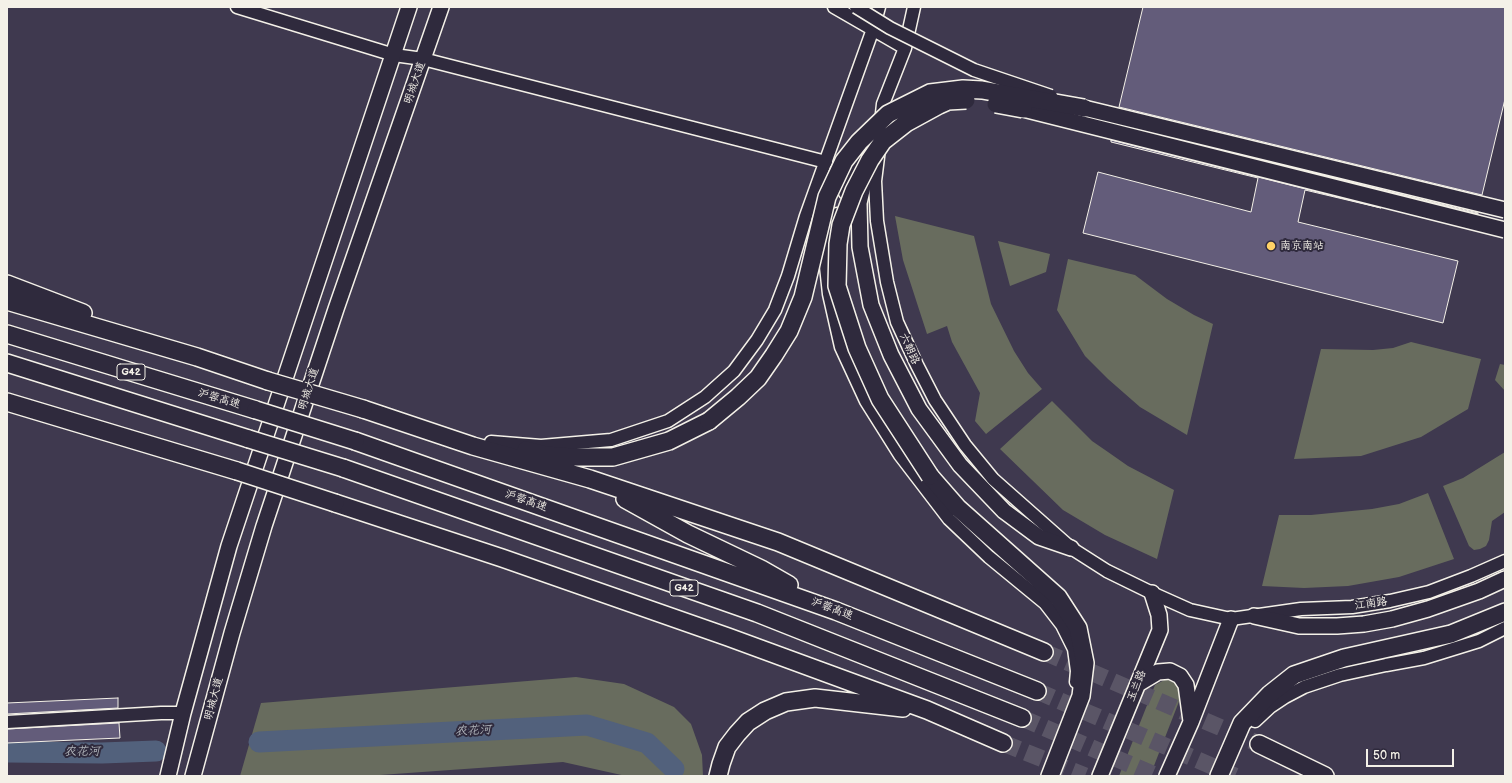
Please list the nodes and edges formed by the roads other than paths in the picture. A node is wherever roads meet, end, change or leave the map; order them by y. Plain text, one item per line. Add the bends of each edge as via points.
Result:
1 (237, 7) edge
2 (409, 7) edge
3 (441, 7) edge
4 (834, 7) edge
5 (856, 7) edge
6 (879, 7) edge
7 (914, 7) edge
8 (873, 29) junction
9 (905, 48) junction
10 (394, 55) junction
11 (424, 59) junction
12 (964, 89) junction
13 (982, 90) junction
14 (883, 104) junction
15 (1084, 108) junction
16 (1023, 109) junction
17 (906, 123) junction
18 (870, 160) junction
19 (826, 162) junction
20 (1505, 210) edge
21 (1505, 230) edge
22 (7, 284) edge
23 (7, 301) edge
24 (7, 334) edge
25 (197, 357) junction
26 (7, 362) edge
27 (7, 402) edge
28 (368, 411) junction
29 (491, 442) junction
30 (590, 479) junction
31 (1071, 548) junction
32 (1505, 560) edge
33 (1505, 579) edge
34 (1152, 593) junction
35 (836, 611) junction
36 (1505, 612) edge
37 (1254, 616) junction
38 (1231, 619) junction
39 (1505, 628) edge
40 (1044, 652) tunnel mouth
41 (1138, 684) junction
42 (1037, 691) tunnel mouth
43 (927, 710) junction
44 (183, 713) junction
45 (1022, 718) tunnel mouth
46 (7, 722) edge
47 (1191, 722) junction
48 (1004, 743) tunnel mouth
49 (1259, 744) tunnel mouth
50 (1062, 747) junction
51 (1226, 759) junction
52 (168, 776) edge
53 (193, 776) edge
54 (718, 776) edge
55 (1050, 776) edge
56 (1100, 776) edge
57 (1167, 776) edge
58 (1219, 776) edge
59 (1325, 776) edge

1 - 10 street
2 - 10 main road
3 - 11 main road, 明城大道
4 - 8 street
5 - 15 street, bridge via 890,28 974,70
6 - 8 street
7 - 9 street, 六朝路
8 - 9 street
8 - 19 street
9 - 14 street, 六朝路
10 - 11 street
10 - 44 main road via 229,546
11 - 19 street
11 - 53 main road, 明城大道 via 336,309 264,526
12 - 13 highway, bridge
12 - 17 highway, bridge via 930,105
12 - 29 highway, bridge via 930,93 888,114 859,142 844,161 827,197 803,297 789,331 758,378 709,421 669,441 613,456 574,458 546,455
13 - 15 highway, bridge
13 - 16 highway, bridge
14 - 31 street, 六朝路 via 875,181 877,221 896,322 934,400 965,445 993,479
14 - 50 street via 828,239 825,257 829,294 841,347 866,401 900,455 949,519 989,557 1045,603 1062,625 1074,649 1077,671 1075,699
15 - 20 main road, bridge
16 - 17 highway, bridge via 973,100 948,101
16 - 21 main road, bridge
17 - 18 highway, bridge via 883,141
18 - 31 main road, bridge via 859,204 860,247 871,305 891,356 919,409 960,465 1004,511 1039,537
18 - 50 highway, bridge via 841,225 838,244 837,286 857,348 880,399 930,476 958,508 1058,597 1078,628 1085,663 1081,696
19 - 29 street via 775,310 734,371 705,397 668,421 611,440 541,446
22 - 25 highway
23 - 25 highway
24 - 35 highway, 沪蓉高速 / G42, bridge via 355,441
25 - 28 highway, bridge
26 - 45 highway, G42, bridge via 343,468 757,613
27 - 43 highway, bridge via 237,471 502,558
28 - 29 highway
28 - 30 highway via 473,446
30 - 35 highway via 688,534 761,569
30 - 40 highway via 778,542
31 - 34 street, 六朝路
32 - 37 street, 江南路 via 1436,589 1390,601
33 - 37 main road via 1428,609 1364,624 1299,626
34 - 38 street, 六朝路 via 1190,610
34 - 41 main road, 玉兰路 via 1159,615 1160,630
35 - 42 highway, 沪蓉高速 / G42
36 - 51 highway via 1451,634 1344,658 1294,675 1270,694 1242,723
37 - 38 street, 江南路
38 - 47 main road
39 - 51 street via 1479,641 1424,658 1340,675 1304,687 1260,715
41 - 47 main road via 1158,672 1170,671 1180,676 1186,685
41 - 56 main road, 玉兰路
43 - 48 highway
43 - 54 highway via 815,698 786,702 748,722 727,747
44 - 46 street
44 - 52 main road
47 - 57 main road
49 - 59 highway
50 - 55 highway
51 - 58 highway

